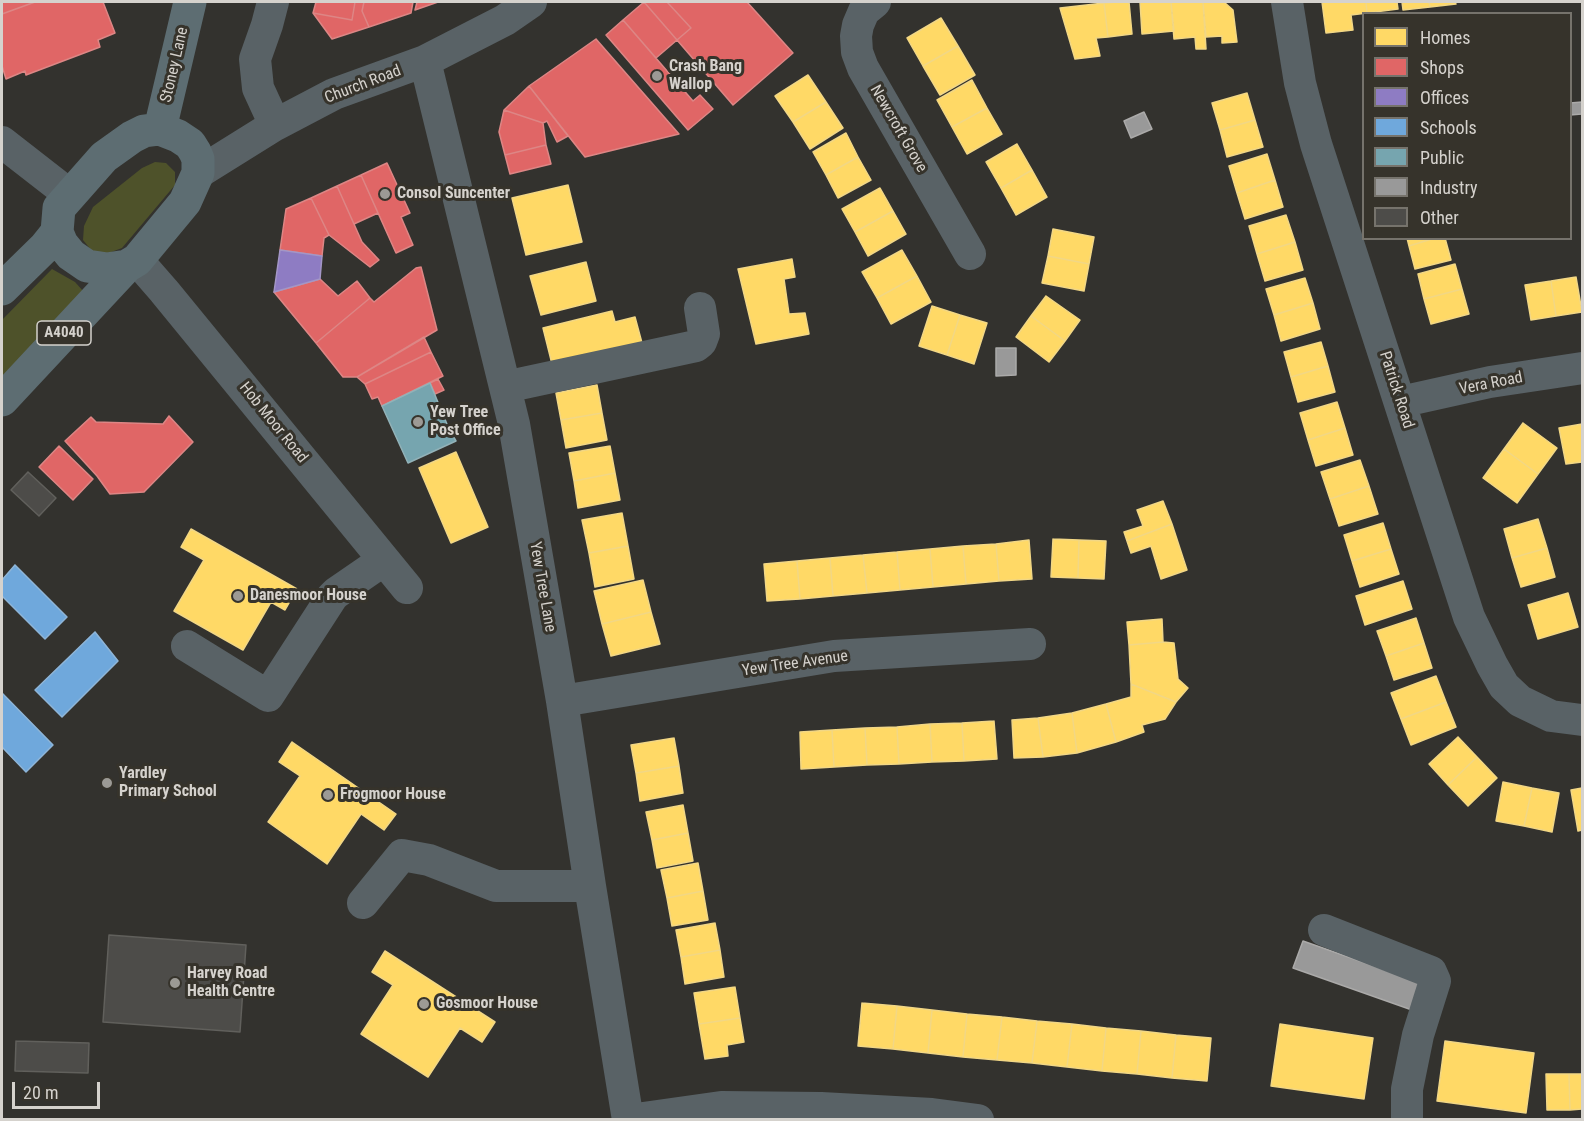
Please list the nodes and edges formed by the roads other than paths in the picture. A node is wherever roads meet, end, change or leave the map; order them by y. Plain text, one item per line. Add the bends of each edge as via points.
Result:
1 (190, 2) edge
2 (273, 2) edge
3 (531, 2) edge
4 (875, 2) edge
5 (1287, 2) edge
6 (425, 61) junction
7 (275, 124) junction
8 (160, 129) junction
9 (2, 142) edge
10 (198, 173) junction
11 (70, 195) junction
12 (57, 232) junction
13 (970, 254) dead end
14 (132, 263) junction
15 (2, 290) edge
16 (700, 308) dead end
17 (1582, 368) edge
18 (505, 387) junction
19 (2, 400) edge
20 (1400, 402) junction
21 (384, 560) junction
22 (407, 588) dead end
23 (1030, 644) dead end
24 (187, 646) dead end
25 (562, 701) junction
26 (1582, 720) edge
27 (590, 886) junction
28 (363, 903) dead end
29 (1324, 930) dead end
30 (628, 1119) edge
31 (978, 1119) edge
32 (1407, 1119) edge

1 - 8 main road, Stoney Lane
2 - 7 street via 255,59 258,88
3 - 6 street, Church Road via 505,20
4 - 13 street, Newcroft Grove via 864,11 858,25 857,52 863,68
5 - 20 street, Patrick Road via 1300,82 1316,144
6 - 7 street, Church Road via 334,94
6 - 18 street, Yew Tree Lane
7 - 10 street, Church Road
8 - 10 main road via 190,144 198,159
8 - 11 main road via 132,137 104,158
9 - 11 street
10 - 14 main road, A4040 via 186,202
11 - 12 main road via 59,208
12 - 14 main road via 71,255 87,266 107,269
12 - 15 main road
14 - 19 main road, A4040
14 - 21 street, Hob Moor Road via 164,291
16 - 18 street via 704,334 696,346
17 - 20 street, Vera Road via 1490,382
18 - 25 street, Yew Tree Lane
20 - 26 street, Patrick Road via 1468,617 1504,686 1520,700 1551,716
21 - 22 street, Hob Moor Road
21 - 24 street via 336,592 268,696
23 - 25 street, Yew Tree Avenue via 834,656
25 - 27 street, Yew Tree Lane
27 - 28 street via 496,886 429,860 402,855
27 - 30 street, Yew Tree Lane
29 - 32 street via 1431,972 1435,981 1407,1089
30 - 31 street via 721,1107 821,1108

